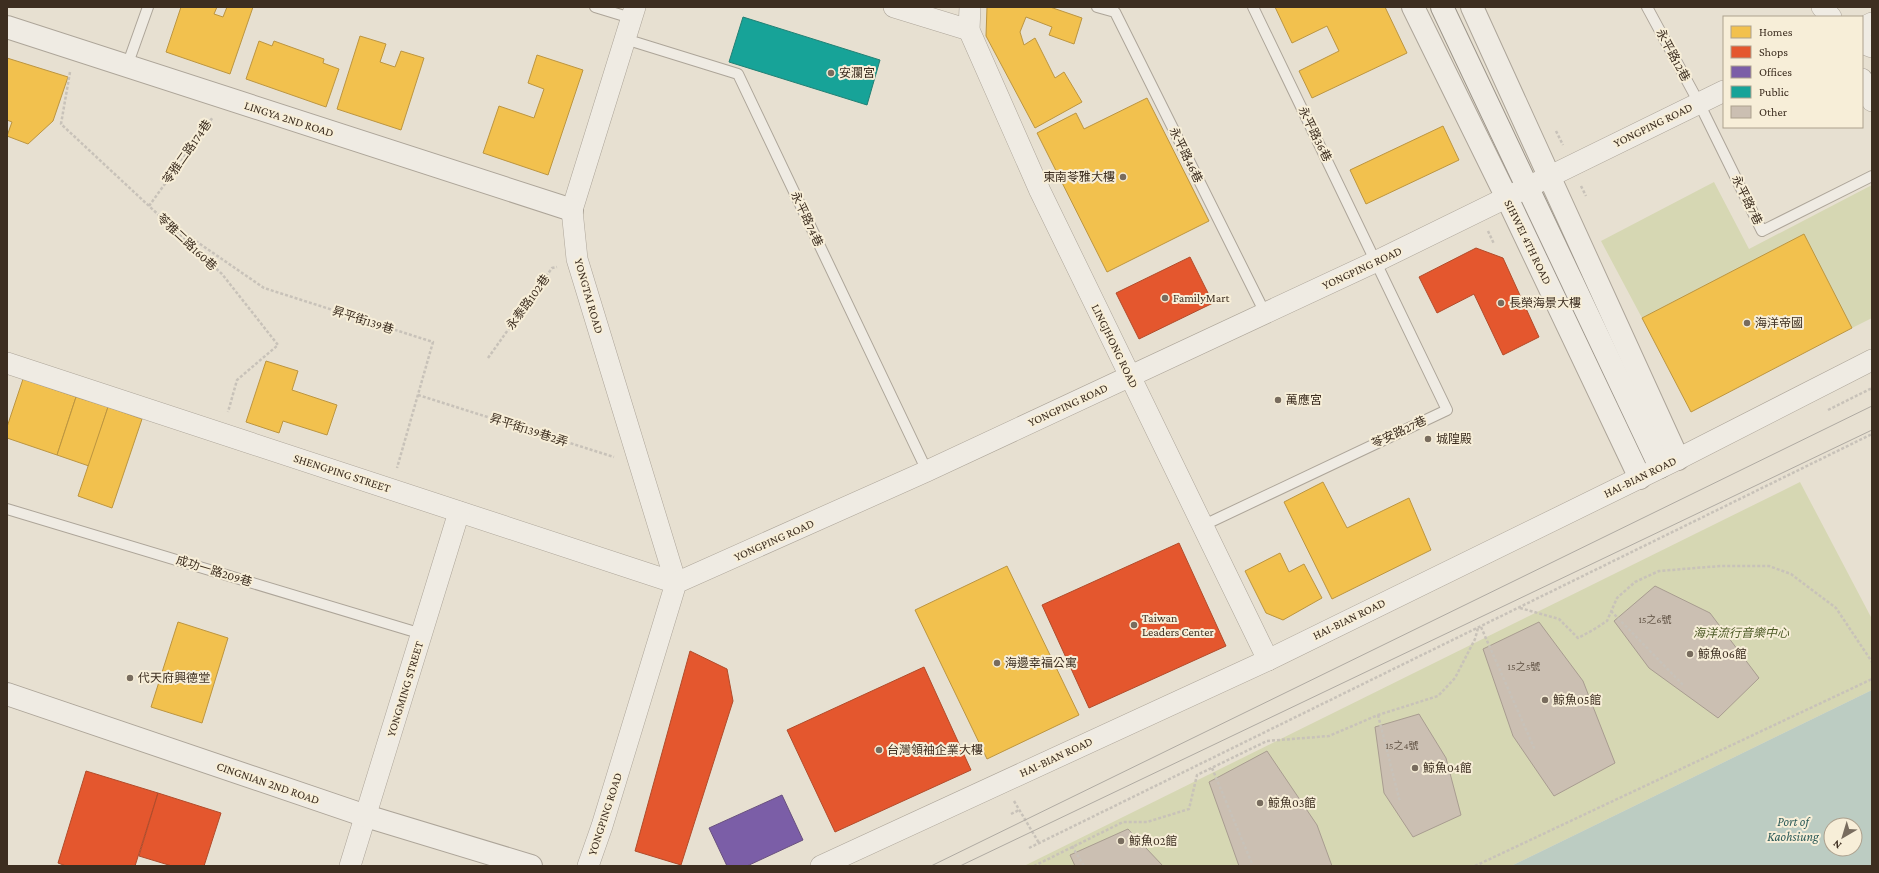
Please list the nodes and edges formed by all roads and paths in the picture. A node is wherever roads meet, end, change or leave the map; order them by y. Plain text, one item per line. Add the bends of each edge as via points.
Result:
1 (148, 7) edge
2 (595, 7) edge
3 (894, 7) edge
4 (970, 7) edge
5 (1098, 7) edge
6 (1253, 7) edge
7 (1413, 7) edge
8 (1442, 7) edge
9 (1472, 7) edge
10 (1647, 7) edge
11 (1822, 7) edge
12 (1117, 9) edge
13 (633, 12) edge
14 (1830, 16) edge
15 (1872, 23) edge
16 (7, 28) edge
17 (1863, 28) edge
18 (969, 30) junction
19 (625, 39) junction
20 (73, 49) junction
21 (127, 66) junction
22 (1863, 81) edge
23 (1723, 91) edge
24 (226, 99) junction
25 (1872, 101) edge
26 (1699, 103) junction
27 (1872, 176) edge
28 (1548, 177) junction
29 (1527, 189) junction
30 (1507, 198) junction
31 (149, 206) junction
32 (572, 210) junction
33 (163, 219) junction
34 (578, 258) junction
35 (1377, 261) junction
36 (1265, 313) junction
37 (488, 358) dead end
38 (1872, 360) edge
39 (7, 363) edge
40 (1129, 377) junction
41 (418, 395) junction
42 (222, 434) junction
43 (1872, 434) edge
44 (1669, 463) junction
45 (640, 465) junction
46 (927, 471) junction
47 (1640, 478) junction
48 (391, 489) junction
49 (7, 508) edge
50 (459, 512) junction
51 (1204, 526) junction
52 (676, 583) junction
53 (1519, 608) junction
54 (1611, 611) junction
55 (1480, 627) junction
56 (422, 634) junction
57 (1268, 660) junction
58 (1872, 662) edge
59 (1872, 679) edge
60 (1684, 686) dead end
61 (7, 694) edge
62 (1378, 714) junction
63 (1535, 750) dead end
64 (1212, 768) junction
65 (1002, 782) junction
66 (1400, 802) dead end
67 (1019, 810) junction
68 (1012, 814) dead end
69 (366, 816) junction
70 (1039, 843) junction
71 (1072, 846) junction
72 (1028, 848) dead end
73 (350, 866) edge
74 (530, 866) edge
75 (588, 866) edge
76 (821, 866) edge
77 (1034, 866) edge
78 (1084, 866) edge
79 (1253, 866) edge
80 (1475, 866) edge

1 - 21 lane
2 - 13 lane
3 - 18 street
4 - 18 street, LINGJHONG ROAD
5 - 12 lane, 永平路46巷
6 - 35 lane, 永平路36巷
7 - 30 street, SIHWEI 4TH ROAD
8 - 29 street, SIHWEI 4TH ROAD
9 - 28 street
10 - 26 lane, 永平路12巷
11 - 14 street
12 - 36 lane, 永平路46巷
13 - 19 street, YONGTAI ROAD
15 - 17 street
16 - 20 street, LINGYA 2ND ROAD
18 - 40 street, LINGJHONG ROAD via 1040,191
19 - 32 street, YONGTAI ROAD
19 - 46 lane, 永平路74巷 via 738,74
20 - 21 street, LINGYA 2ND ROAD
20 - 31 path, 苓雅二路160巷 via 61,124
21 - 24 street, LINGYA 2ND ROAD
22 - 25 street
23 - 26 street, YONGPING ROAD
24 - 31 path, 苓雅二路174巷
24 - 32 street, LINGYA 2ND ROAD
26 - 27 lane, 永平路7巷 via 1762,231
26 - 28 street, YONGPING ROAD
28 - 29 street, YONGPING ROAD
28 - 44 street
29 - 30 street, YONGPING ROAD
29 - 44 street, SIHWEI 4TH ROAD
30 - 35 street, YONGPING ROAD
30 - 47 street, SIHWEI 4TH ROAD
31 - 33 path, 苓雅二路160巷
32 - 34 street, YONGTAI ROAD
33 - 41 path, 昇平街139巷 via 264,288 433,342
33 - 42 path, 苓雅二路160巷 via 222,274 278,345 237,380
34 - 37 path, 永泰路102巷 via 552,268
34 - 45 street, YONGTAI ROAD
35 - 36 street, YONGPING ROAD
35 - 51 lane, 苓安路27巷 via 1447,410
36 - 40 street, YONGPING ROAD
38 - 44 street, HAI-BIAN ROAD
39 - 42 street, SHENGPING STREET
40 - 46 street, YONGPING ROAD
40 - 51 street, LINGJHONG ROAD
41 - 45 path, 昇平街139巷2弄
41 - 48 path, 昇平街139巷
42 - 48 street, SHENGPING STREET
43 - 53 path
44 - 47 street, HAI-BIAN ROAD
45 - 52 street, YONGTAI ROAD
46 - 52 street, YONGPING ROAD
47 - 57 street, HAI-BIAN ROAD
48 - 50 street, SHENGPING STREET
49 - 56 lane, 成功一路209巷
50 - 52 street, SHENGPING STREET
50 - 56 street, YONGMING STREET
51 - 57 street, LINGJHONG ROAD
52 - 75 street, YONGPING ROAD
53 - 54 path via 1559,619 1578,638 1607,621
53 - 55 path
54 - 58 path via 1617,598 1636,582 1659,571 1720,566 1769,566 1792,574 1836,608
54 - 60 path
55 - 62 path via 1456,678 1438,696
55 - 63 path
55 - 70 path
56 - 69 street, YONGMING STREET
57 - 65 street, HAI-BIAN ROAD
59 - 80 path
61 - 69 street, CINGNIAN 2ND ROAD
62 - 64 path via 1329,736 1267,741
62 - 66 path
64 - 71 path via 1197,775 1189,809 1147,822 1123,822
64 - 79 path
65 - 67 path
65 - 76 street, HAI-BIAN ROAD
67 - 68 path
67 - 70 path
69 - 73 street, YONGMING STREET
69 - 74 street, CINGNIAN 2ND ROAD
70 - 72 path
71 - 77 path
71 - 78 path

